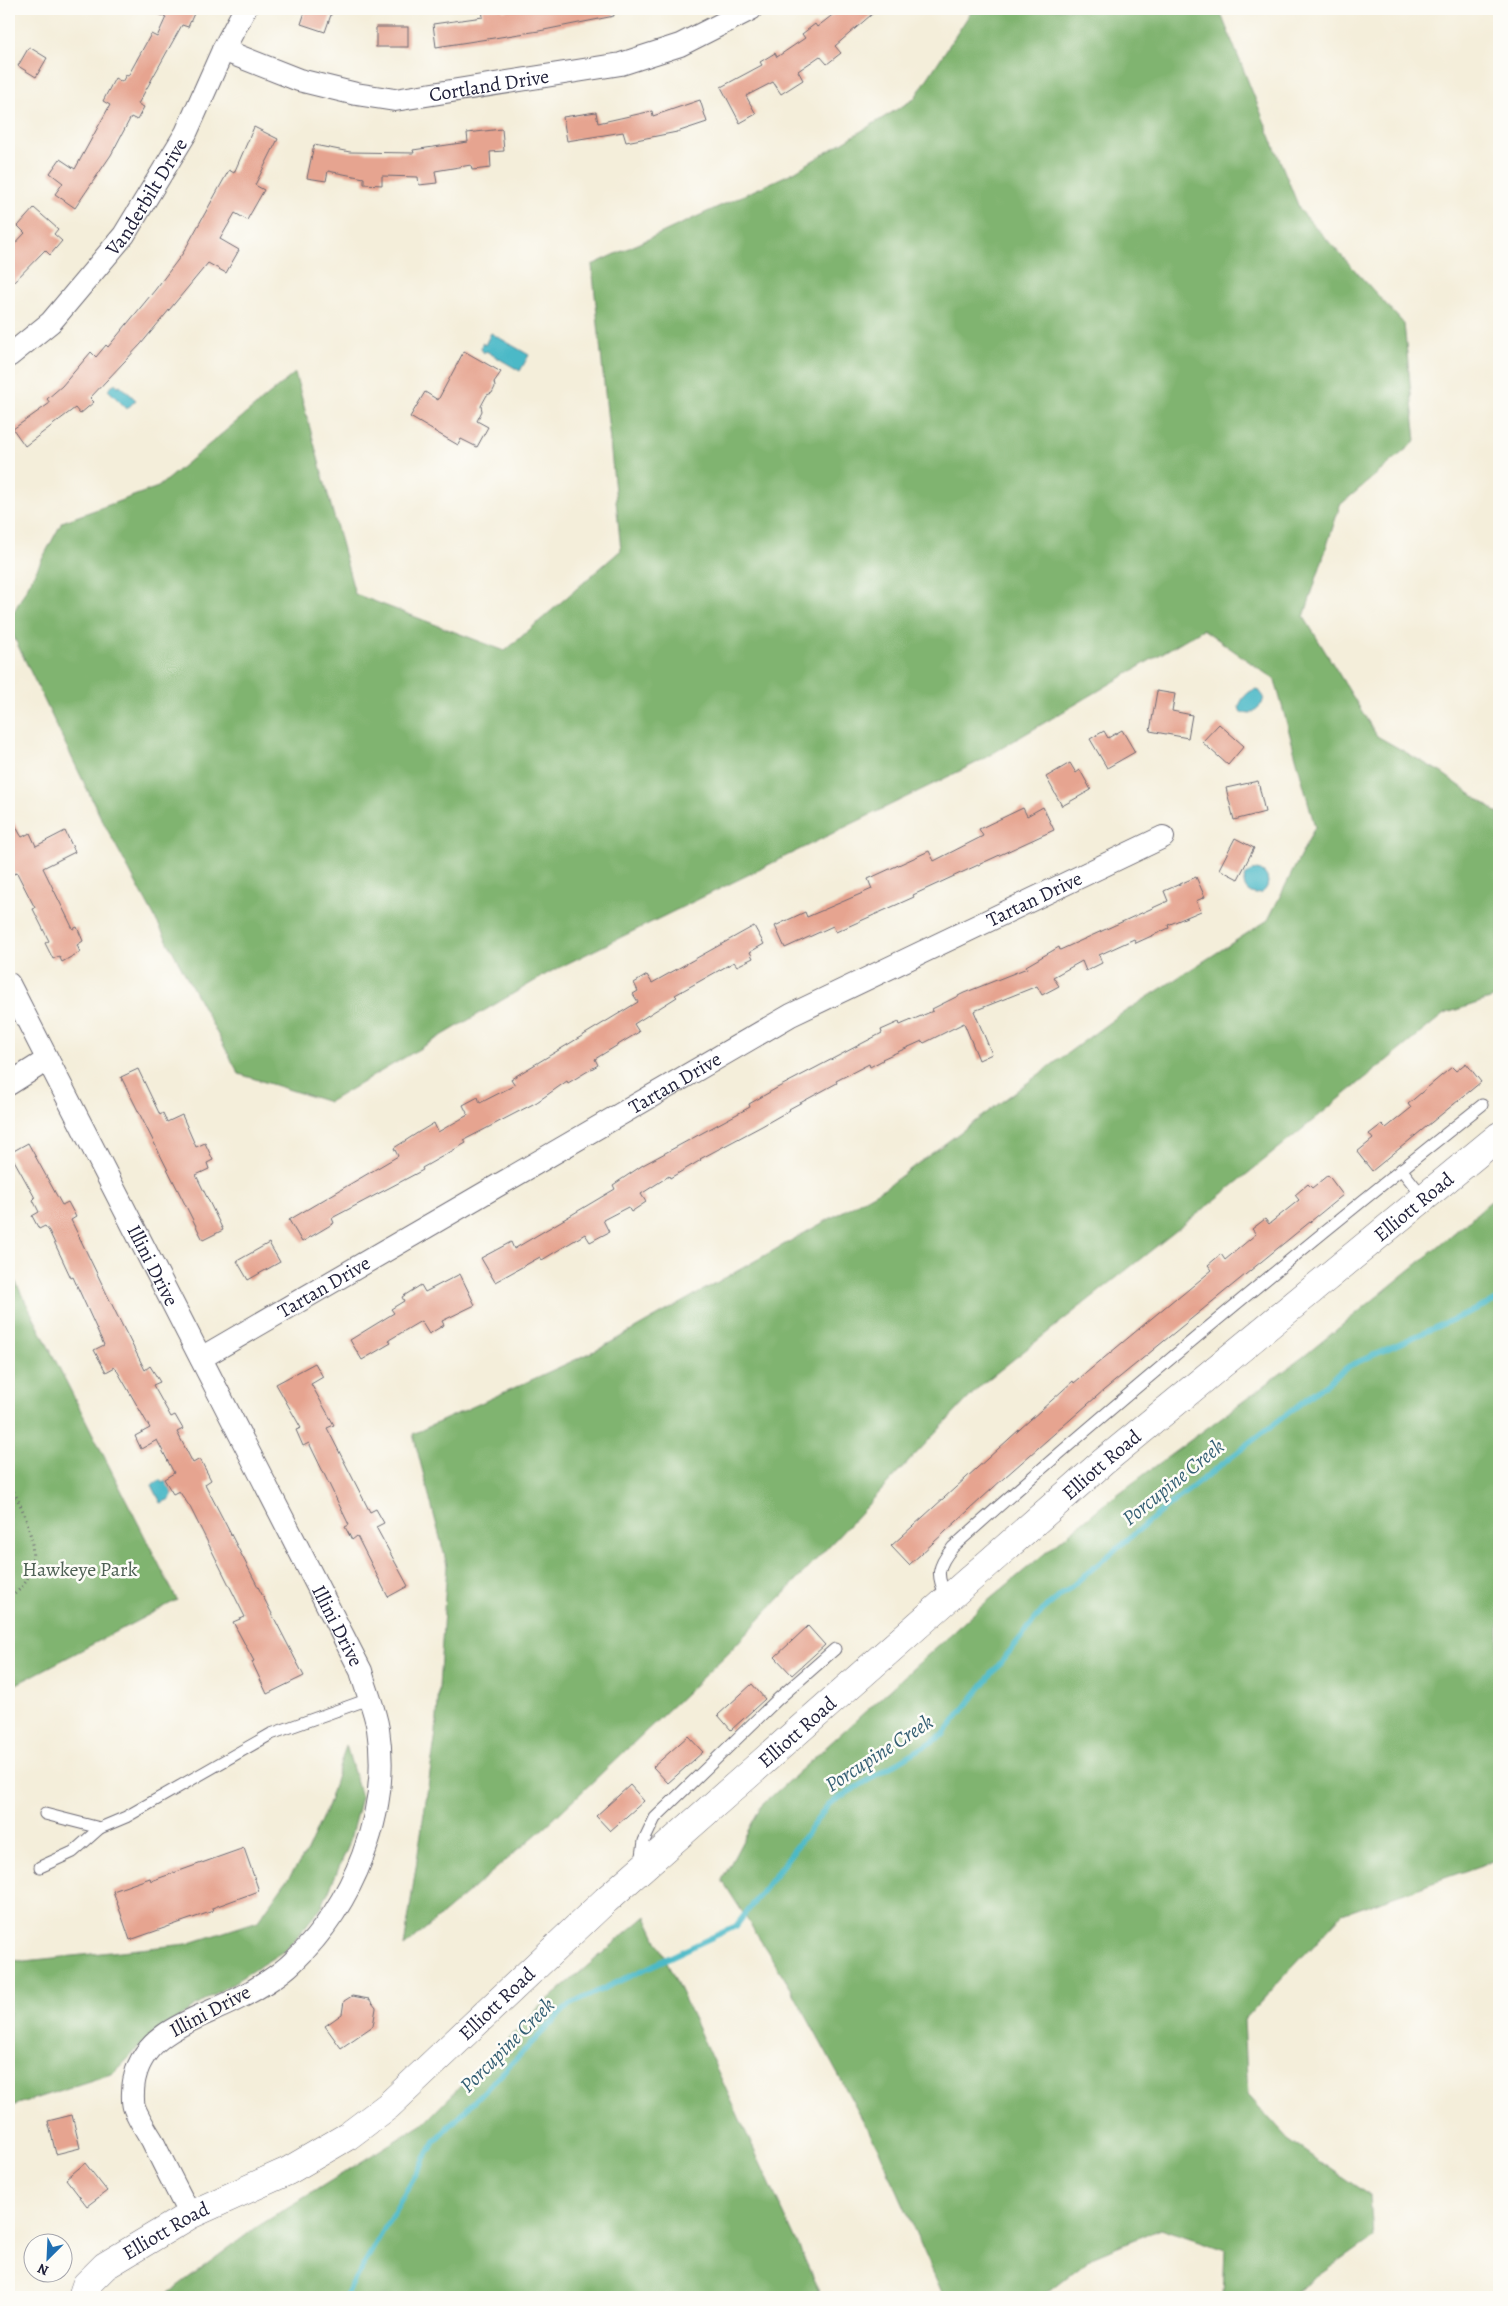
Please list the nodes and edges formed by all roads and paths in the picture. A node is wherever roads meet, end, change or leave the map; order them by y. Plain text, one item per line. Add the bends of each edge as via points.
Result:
1 (245, 9) edge
2 (751, 9) edge
3 (223, 50) junction
4 (9, 356) edge
5 (1163, 837) dead end
6 (9, 984) edge
7 (47, 1060) junction
8 (9, 1084) edge
9 (1482, 1105) dead end
10 (1499, 1136) edge
11 (1401, 1169) junction
12 (1424, 1198) junction
13 (201, 1358) junction
14 (9, 1483) edge
15 (9, 1598) edge
16 (947, 1600) junction
17 (835, 1649) dead end
18 (369, 1699) junction
19 (45, 1814) dead end
20 (100, 1828) junction
21 (40, 1867) dead end
22 (640, 1871) junction
23 (190, 2214) junction
24 (82, 2297) edge

1 - 3 street, Vanderbilt Drive
2 - 3 street, Cortland Drive via 680,45 622,64 395,100 299,80
3 - 4 street, Vanderbilt Drive via 186,133 124,235 51,322
5 - 13 street, Tartan Drive via 791,1015
6 - 7 street, Illini Drive
7 - 8 street
7 - 13 street, Illini Drive
9 - 11 lane
10 - 12 street, Elliott Road
11 - 12 lane
11 - 16 lane via 1079,1434 953,1547 941,1561 939,1572
12 - 16 street, Elliott Road via 1102,1462
13 - 18 street, Illini Drive via 361,1671
14 - 15 path via 19,1500 33,1559 30,1577
16 - 22 street, Elliott Road
17 - 22 lane via 778,1699 655,1818 644,1842
18 - 20 lane via 271,1734 126,1817
18 - 23 street, Illini Drive via 378,1729 380,1778 375,1814 365,1847 342,1903 292,1964 240,1998 188,2021 162,2037 142,2056 134,2078 134,2106
19 - 20 lane
20 - 21 lane via 73,1852
22 - 23 street, Elliott Road via 388,2106 348,2136 288,2171
23 - 24 street, Elliott Road via 105,2266 86,2285

